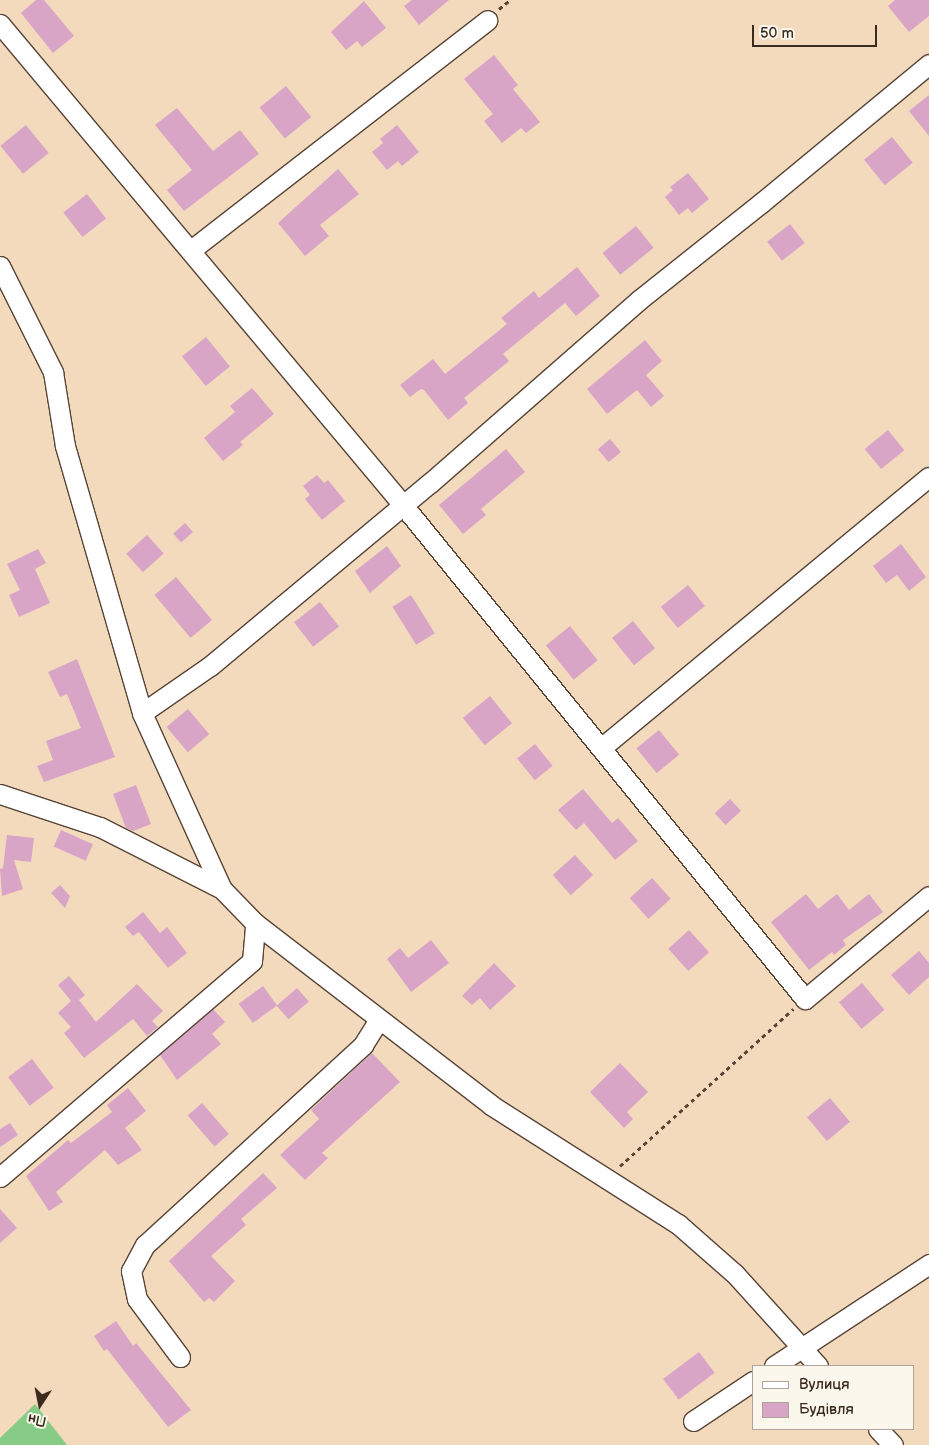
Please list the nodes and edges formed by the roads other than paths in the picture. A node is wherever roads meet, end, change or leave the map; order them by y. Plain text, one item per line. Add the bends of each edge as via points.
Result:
1 (487, 20) dead end
2 (0, 24) edge
3 (929, 64) edge
4 (191, 250) junction
5 (0, 266) edge
6 (929, 477) edge
7 (403, 505) junction
8 (142, 713) junction
9 (601, 748) junction
10 (0, 794) edge
11 (222, 889) junction
12 (929, 896) edge
13 (255, 923) junction
14 (378, 1021) junction
15 (0, 1177) edge
16 (929, 1264) edge
17 (801, 1348) junction
18 (180, 1357) dead end
19 (776, 1365) edge
20 (817, 1365) edge
21 (752, 1382) edge
22 (693, 1421) dead end
23 (879, 1430) edge
24 (893, 1445) edge

1 - 4 street
2 - 4 street
3 - 7 street via 638,300
4 - 7 street
5 - 8 street via 53,372 65,446
6 - 9 street
7 - 8 street via 210,666
7 - 9 street
8 - 11 street
9 - 12 street via 805,999
10 - 11 street via 100,827
11 - 13 street
13 - 14 street
13 - 15 street via 252,960
14 - 17 street via 490,1105 678,1224 735,1274
14 - 18 street via 363,1045 145,1245 131,1271 136,1299
16 - 17 street
17 - 19 street
17 - 20 street
21 - 22 street
23 - 24 street

